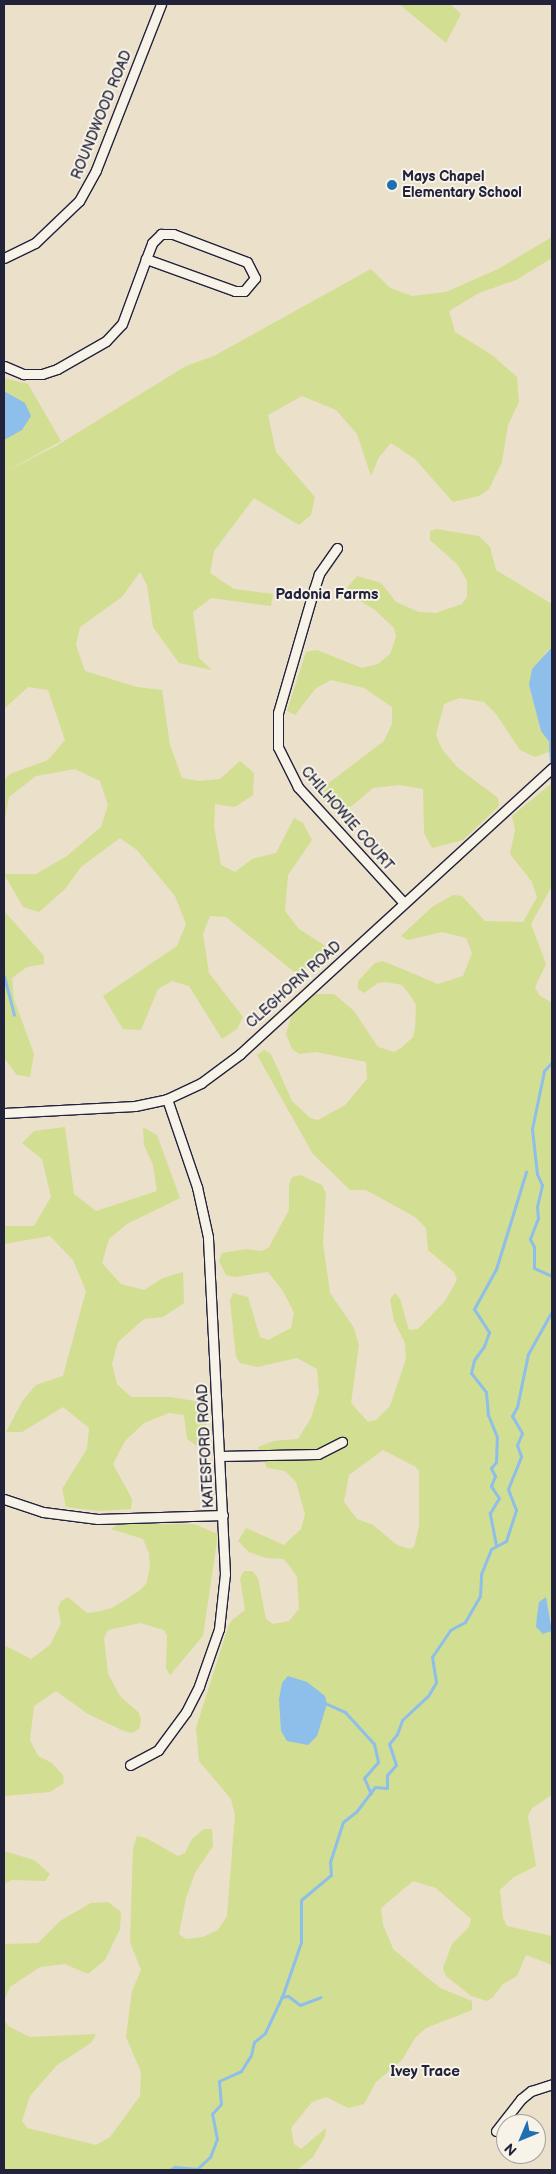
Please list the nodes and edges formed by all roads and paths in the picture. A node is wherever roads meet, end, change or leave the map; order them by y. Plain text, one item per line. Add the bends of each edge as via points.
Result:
1 (161, 4) edge
2 (4, 258) edge
3 (146, 259) junction
4 (4, 366) edge
5 (337, 548) dead end
6 (552, 768) edge
7 (404, 903) junction
8 (167, 1099) junction
9 (4, 1113) edge
10 (342, 1442) dead end
11 (220, 1456) junction
12 (4, 1499) edge
13 (223, 1515) junction
14 (130, 1764) dead end
15 (552, 2084) edge
16 (509, 2114) edge

1 - 2 street, ROUNDWOOD ROAD via 89,186 70,213 50,232
3 - 3 street via 156,238 168,232 247,262 255,278 244,290 234,291
3 - 4 street via 122,324 106,341 42,374 23,374
5 - 7 street, CHILHOWIE COURT via 319,574 314,588 278,713 278,746 298,787
6 - 7 street, CLEGHORN ROAD
7 - 8 street, CLEGHORN ROAD via 222,1068
8 - 9 street, CLEGHORN ROAD via 109,1109
8 - 11 street, KATESFORD ROAD via 205,1212
10 - 11 street via 318,1454
11 - 13 street, KATESFORD ROAD
12 - 13 street via 43,1512 98,1519
13 - 14 street, KATESFORD ROAD via 223,1603 211,1657 186,1712 170,1735 152,1754
15 - 16 street via 531,2090

